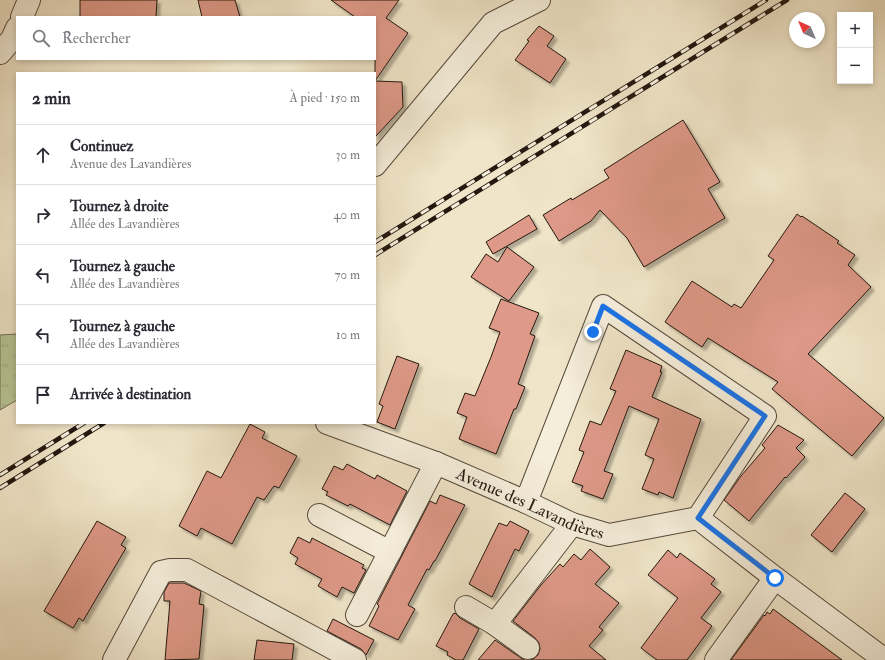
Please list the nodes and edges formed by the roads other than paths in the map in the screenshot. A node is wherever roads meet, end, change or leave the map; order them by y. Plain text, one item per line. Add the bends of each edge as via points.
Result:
1 (29, 0) edge
2 (539, 0) edge
3 (22, 16) edge
4 (16, 30) edge
5 (0, 53) edge
6 (376, 165) edge
7 (330, 424) edge
8 (436, 463) junction
9 (526, 502) junction
10 (319, 515) dead end
11 (698, 518) junction
12 (572, 524) junction
13 (390, 552) junction
14 (775, 578) junction
15 (466, 607) dead end
16 (357, 615) dead end
17 (495, 624) junction
18 (528, 648) dead end
19 (114, 660) edge
20 (355, 660) edge
21 (716, 660) edge
22 (885, 660) edge

1 - 3 street
2 - 6 street via 493,23
4 - 5 street
7 - 8 street, Avenue des Lavandières
8 - 9 street, Avenue des Lavandières
8 - 13 street
9 - 11 street via 603,306 765,416
9 - 12 street, Avenue des Lavandières
10 - 13 street
11 - 12 street, Avenue des Lavandières via 609,536
11 - 14 street
12 - 17 street
13 - 16 street
14 - 21 street
14 - 22 street
15 - 17 street
17 - 18 street
19 - 20 street via 161,572 187,570

